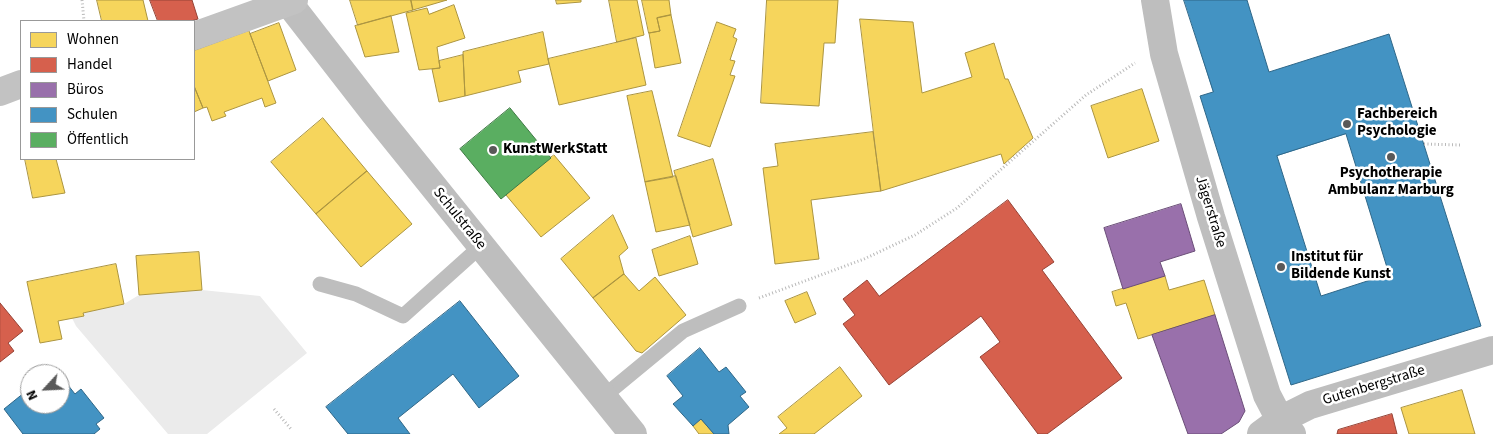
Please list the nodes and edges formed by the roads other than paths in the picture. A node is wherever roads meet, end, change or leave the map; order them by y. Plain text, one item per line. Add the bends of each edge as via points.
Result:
1 (1155, 0) edge
2 (291, 1) edge
3 (195, 36) edge
4 (20, 84) edge
5 (0, 92) edge
6 (481, 246) junction
7 (320, 284) dead end
8 (739, 306) road end
9 (1493, 350) edge
10 (603, 396) junction
11 (1278, 429) edge
12 (633, 434) edge

1 - 11 street, Jägerstraße via 1164,54
2 - 3 street
2 - 6 street, Schulstraße via 375,114
4 - 5 street
6 - 7 lane via 403,316 356,294
6 - 10 street, Schulstraße
8 - 10 lane via 684,331
9 - 11 street, Gutenbergstraße via 1310,405
10 - 12 street, Schulstraße

